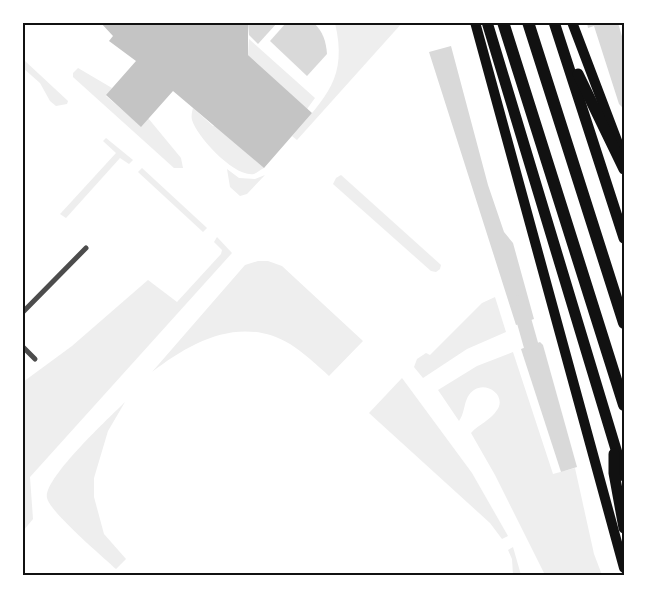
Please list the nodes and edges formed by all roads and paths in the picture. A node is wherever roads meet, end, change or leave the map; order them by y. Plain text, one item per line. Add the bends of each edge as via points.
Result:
1 (475, 22) edge
2 (487, 22) edge
3 (503, 22) edge
4 (528, 22) edge
5 (554, 22) edge
6 (572, 22) edge
7 (559, 36) junction
8 (624, 160) edge
9 (624, 169) edge
10 (624, 238) edge
11 (86, 248) dead end
12 (22, 313) edge
13 (624, 323) edge
14 (22, 346) edge
15 (35, 359) dead end
16 (624, 405) edge
17 (614, 442) junction
18 (624, 476) edge
19 (624, 528) edge
20 (624, 568) edge

1 - 20 main road
2 - 17 highway
3 - 16 highway
4 - 13 highway
5 - 7 highway
6 - 8 main road
7 - 9 highway
7 - 10 highway
11 - 12 street
14 - 15 street
17 - 18 highway
17 - 19 highway via 614,473

